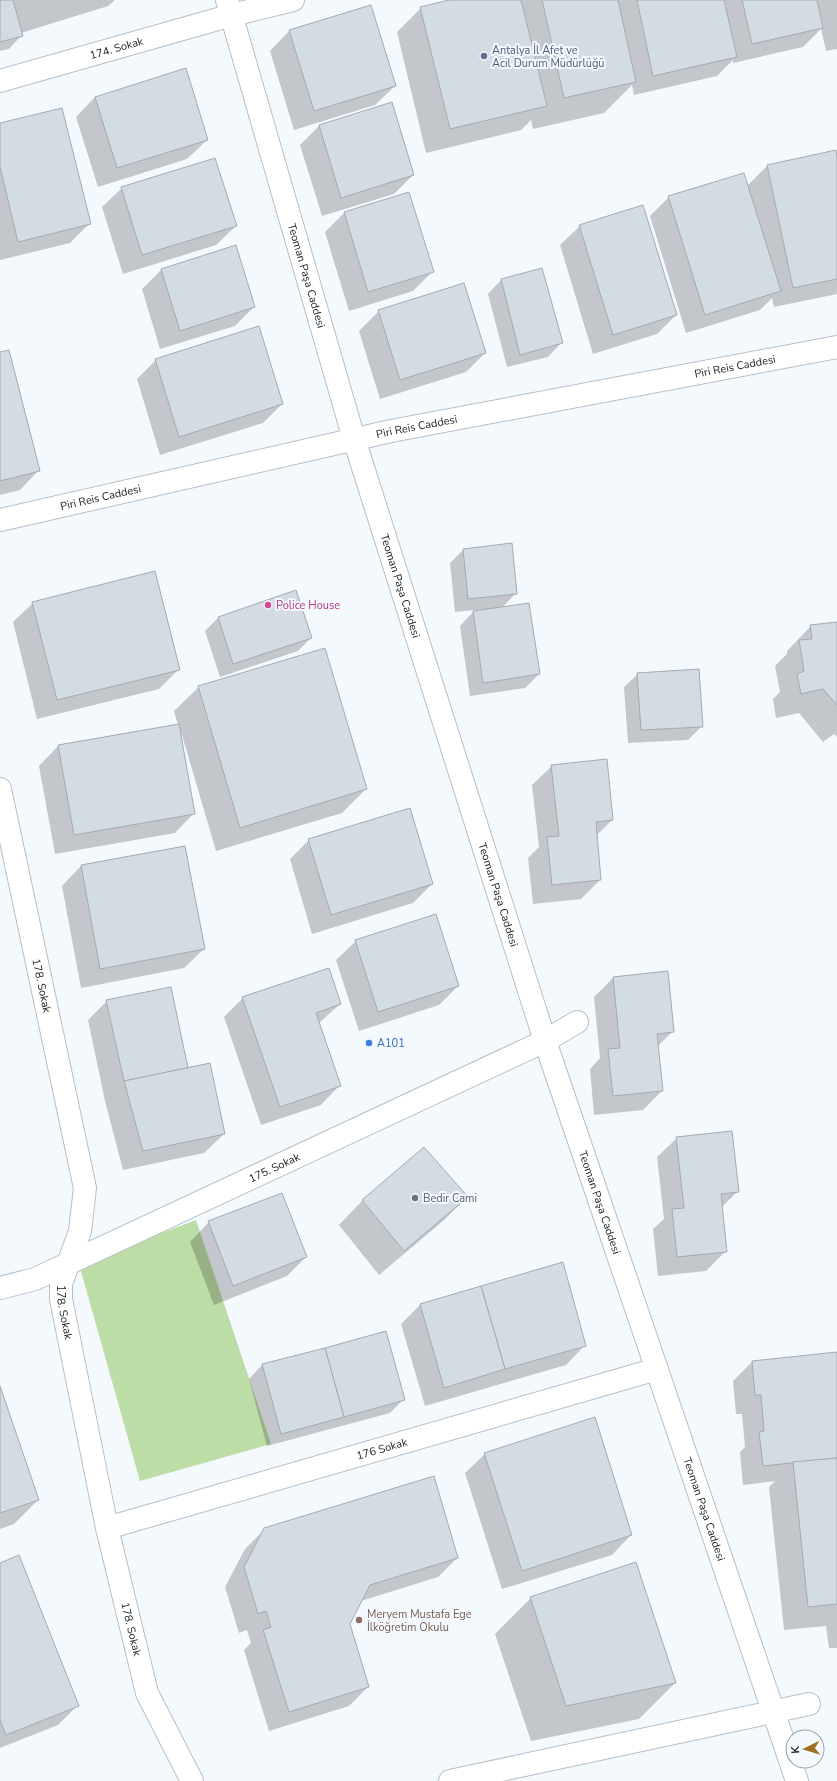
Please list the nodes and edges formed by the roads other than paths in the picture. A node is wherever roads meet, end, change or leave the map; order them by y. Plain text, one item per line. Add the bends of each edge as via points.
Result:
1 (293, 0) edge
2 (230, 7) edge
3 (0, 81) edge
4 (837, 348) edge
5 (354, 439) junction
6 (0, 520) edge
7 (0, 789) edge
8 (577, 1022) dead end
9 (545, 1041) junction
10 (71, 1261) junction
11 (0, 1288) edge
12 (657, 1369) junction
13 (107, 1528) junction
14 (808, 1704) dead end
15 (772, 1711) junction
16 (192, 1781) edge
17 (450, 1781) edge
18 (797, 1781) edge

1 - 2 street, 174. Sokak
2 - 3 street, 174. Sokak
2 - 5 street, Teoman Paşa Caddesi
4 - 5 street, Piri Reis Caddesi
5 - 6 street, Piri Reis Caddesi
5 - 9 street, Teoman Paşa Caddesi
7 - 10 street, 178. Sokak via 85,1188 80,1231
8 - 9 street, 175. Sokak
9 - 10 street, 175. Sokak
9 - 12 street, Teoman Paşa Caddesi
10 - 11 street, 175. Sokak via 34,1279
10 - 13 street, 178. Sokak via 61,1284 61,1299
12 - 13 street, 176 Sokak
12 - 15 street, Teoman Paşa Caddesi
13 - 16 street, 178. Sokak via 147,1693
14 - 15 street
15 - 17 street
15 - 18 street, Teoman Paşa Caddesi

